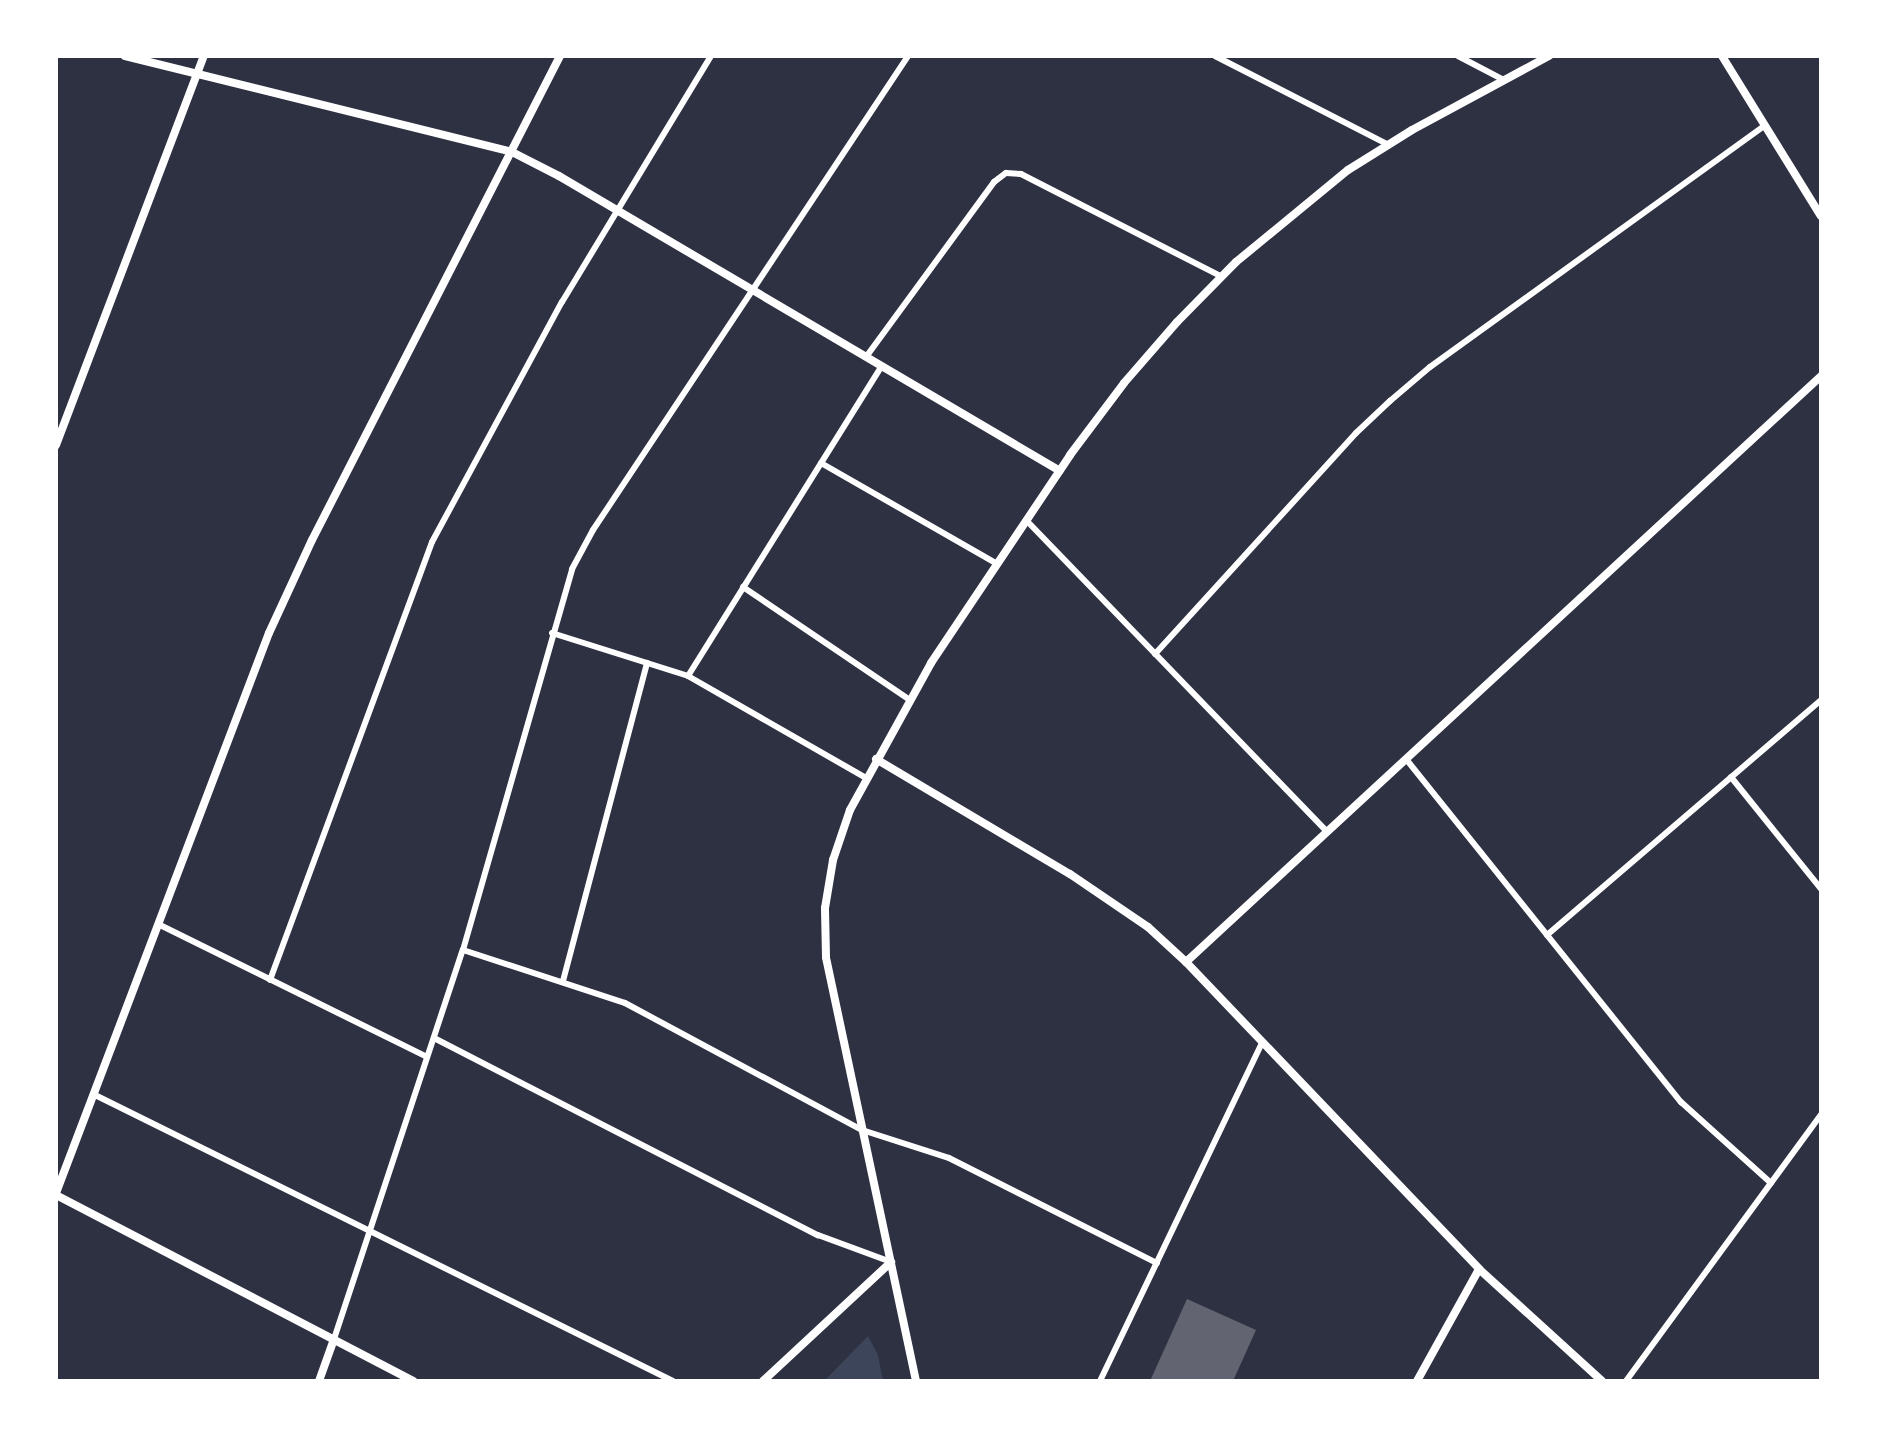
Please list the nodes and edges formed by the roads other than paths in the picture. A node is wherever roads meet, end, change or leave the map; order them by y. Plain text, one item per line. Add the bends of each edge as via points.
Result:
1 (125, 56) edge
2 (204, 56) edge
3 (560, 56) edge
4 (711, 56) edge
5 (908, 56) edge
6 (1215, 56) edge
7 (1458, 56) edge
8 (1549, 56) edge
9 (1722, 56) edge
10 (198, 74) junction
11 (1504, 80) junction
12 (1765, 125) junction
13 (1389, 145) junction
14 (512, 152) junction
15 (617, 210) junction
16 (1821, 216) edge
17 (1222, 277) junction
18 (753, 290) junction
19 (866, 357) junction
20 (882, 366) junction
21 (1821, 376) edge
22 (56, 445) edge
23 (821, 463) junction
24 (1060, 471) junction
25 (1026, 520) junction
26 (997, 564) junction
27 (743, 587) junction
28 (552, 633) junction
29 (1155, 654) junction
30 (647, 663) junction
31 (688, 676) junction
32 (910, 700) junction
33 (1821, 700) edge
34 (876, 759) junction
35 (1406, 759) junction
36 (1731, 777) junction
37 (866, 778) junction
38 (1327, 832) junction
39 (1821, 889) edge
40 (158, 924) junction
41 (1547, 935) junction
42 (463, 950) junction
43 (1186, 962) junction
44 (270, 980) junction
45 (563, 981) junction
46 (434, 1038) junction
47 (1262, 1043) junction
48 (427, 1057) junction
49 (93, 1094) junction
50 (1821, 1115) edge
51 (862, 1130) junction
52 (1771, 1183) junction
53 (56, 1194) edge
54 (370, 1231) junction
55 (891, 1262) junction
56 (1157, 1263) junction
57 (1479, 1269) junction
58 (334, 1339) junction
59 (319, 1381) edge
60 (414, 1381) edge
61 (673, 1381) edge
62 (763, 1381) edge
63 (916, 1381) edge
64 (1100, 1381) edge
65 (1417, 1381) edge
66 (1602, 1381) edge
67 (1626, 1381) edge

1 - 10 street
2 - 10 street
3 - 14 street
4 - 15 lane
5 - 18 lane
6 - 13 lane
7 - 11 lane
8 - 11 street
9 - 12 street
10 - 14 street
10 - 22 street
11 - 13 street
12 - 16 street
12 - 29 lane via 1390,401
13 - 17 street via 1293,212
14 - 15 street
14 - 40 street via 269,633
15 - 18 street
15 - 44 lane via 432,542
17 - 19 lane via 1021,174 1006,173 994,182
17 - 24 street via 1124,383
18 - 19 street
18 - 28 lane via 582,549
19 - 20 street
20 - 23 lane
20 - 24 street
21 - 35 street
23 - 26 lane
23 - 27 lane
24 - 25 street
25 - 26 street
25 - 29 lane
26 - 32 street
27 - 31 lane
27 - 32 lane
28 - 30 lane
28 - 42 lane
29 - 38 lane
30 - 31 lane
30 - 45 lane
31 - 37 lane
32 - 34 street
33 - 36 lane
34 - 37 street
34 - 43 street via 1110,899
35 - 38 street
35 - 41 lane
36 - 39 lane
36 - 41 lane
37 - 51 street via 833,860 825,908 826,957
38 - 43 street
40 - 44 lane
40 - 49 street
41 - 52 lane via 1681,1102
42 - 45 lane
42 - 46 lane
43 - 47 street
44 - 48 lane
45 - 51 lane via 657,1018
46 - 48 lane
46 - 55 lane via 818,1235
47 - 56 lane
47 - 57 street
48 - 54 lane
49 - 53 street
49 - 54 lane
50 - 52 lane
51 - 55 street
51 - 56 lane via 949,1158
52 - 67 lane
53 - 58 street
54 - 58 lane
54 - 61 lane
55 - 62 street
55 - 63 street
56 - 64 lane
57 - 65 street
57 - 66 street
58 - 59 street
58 - 60 street

